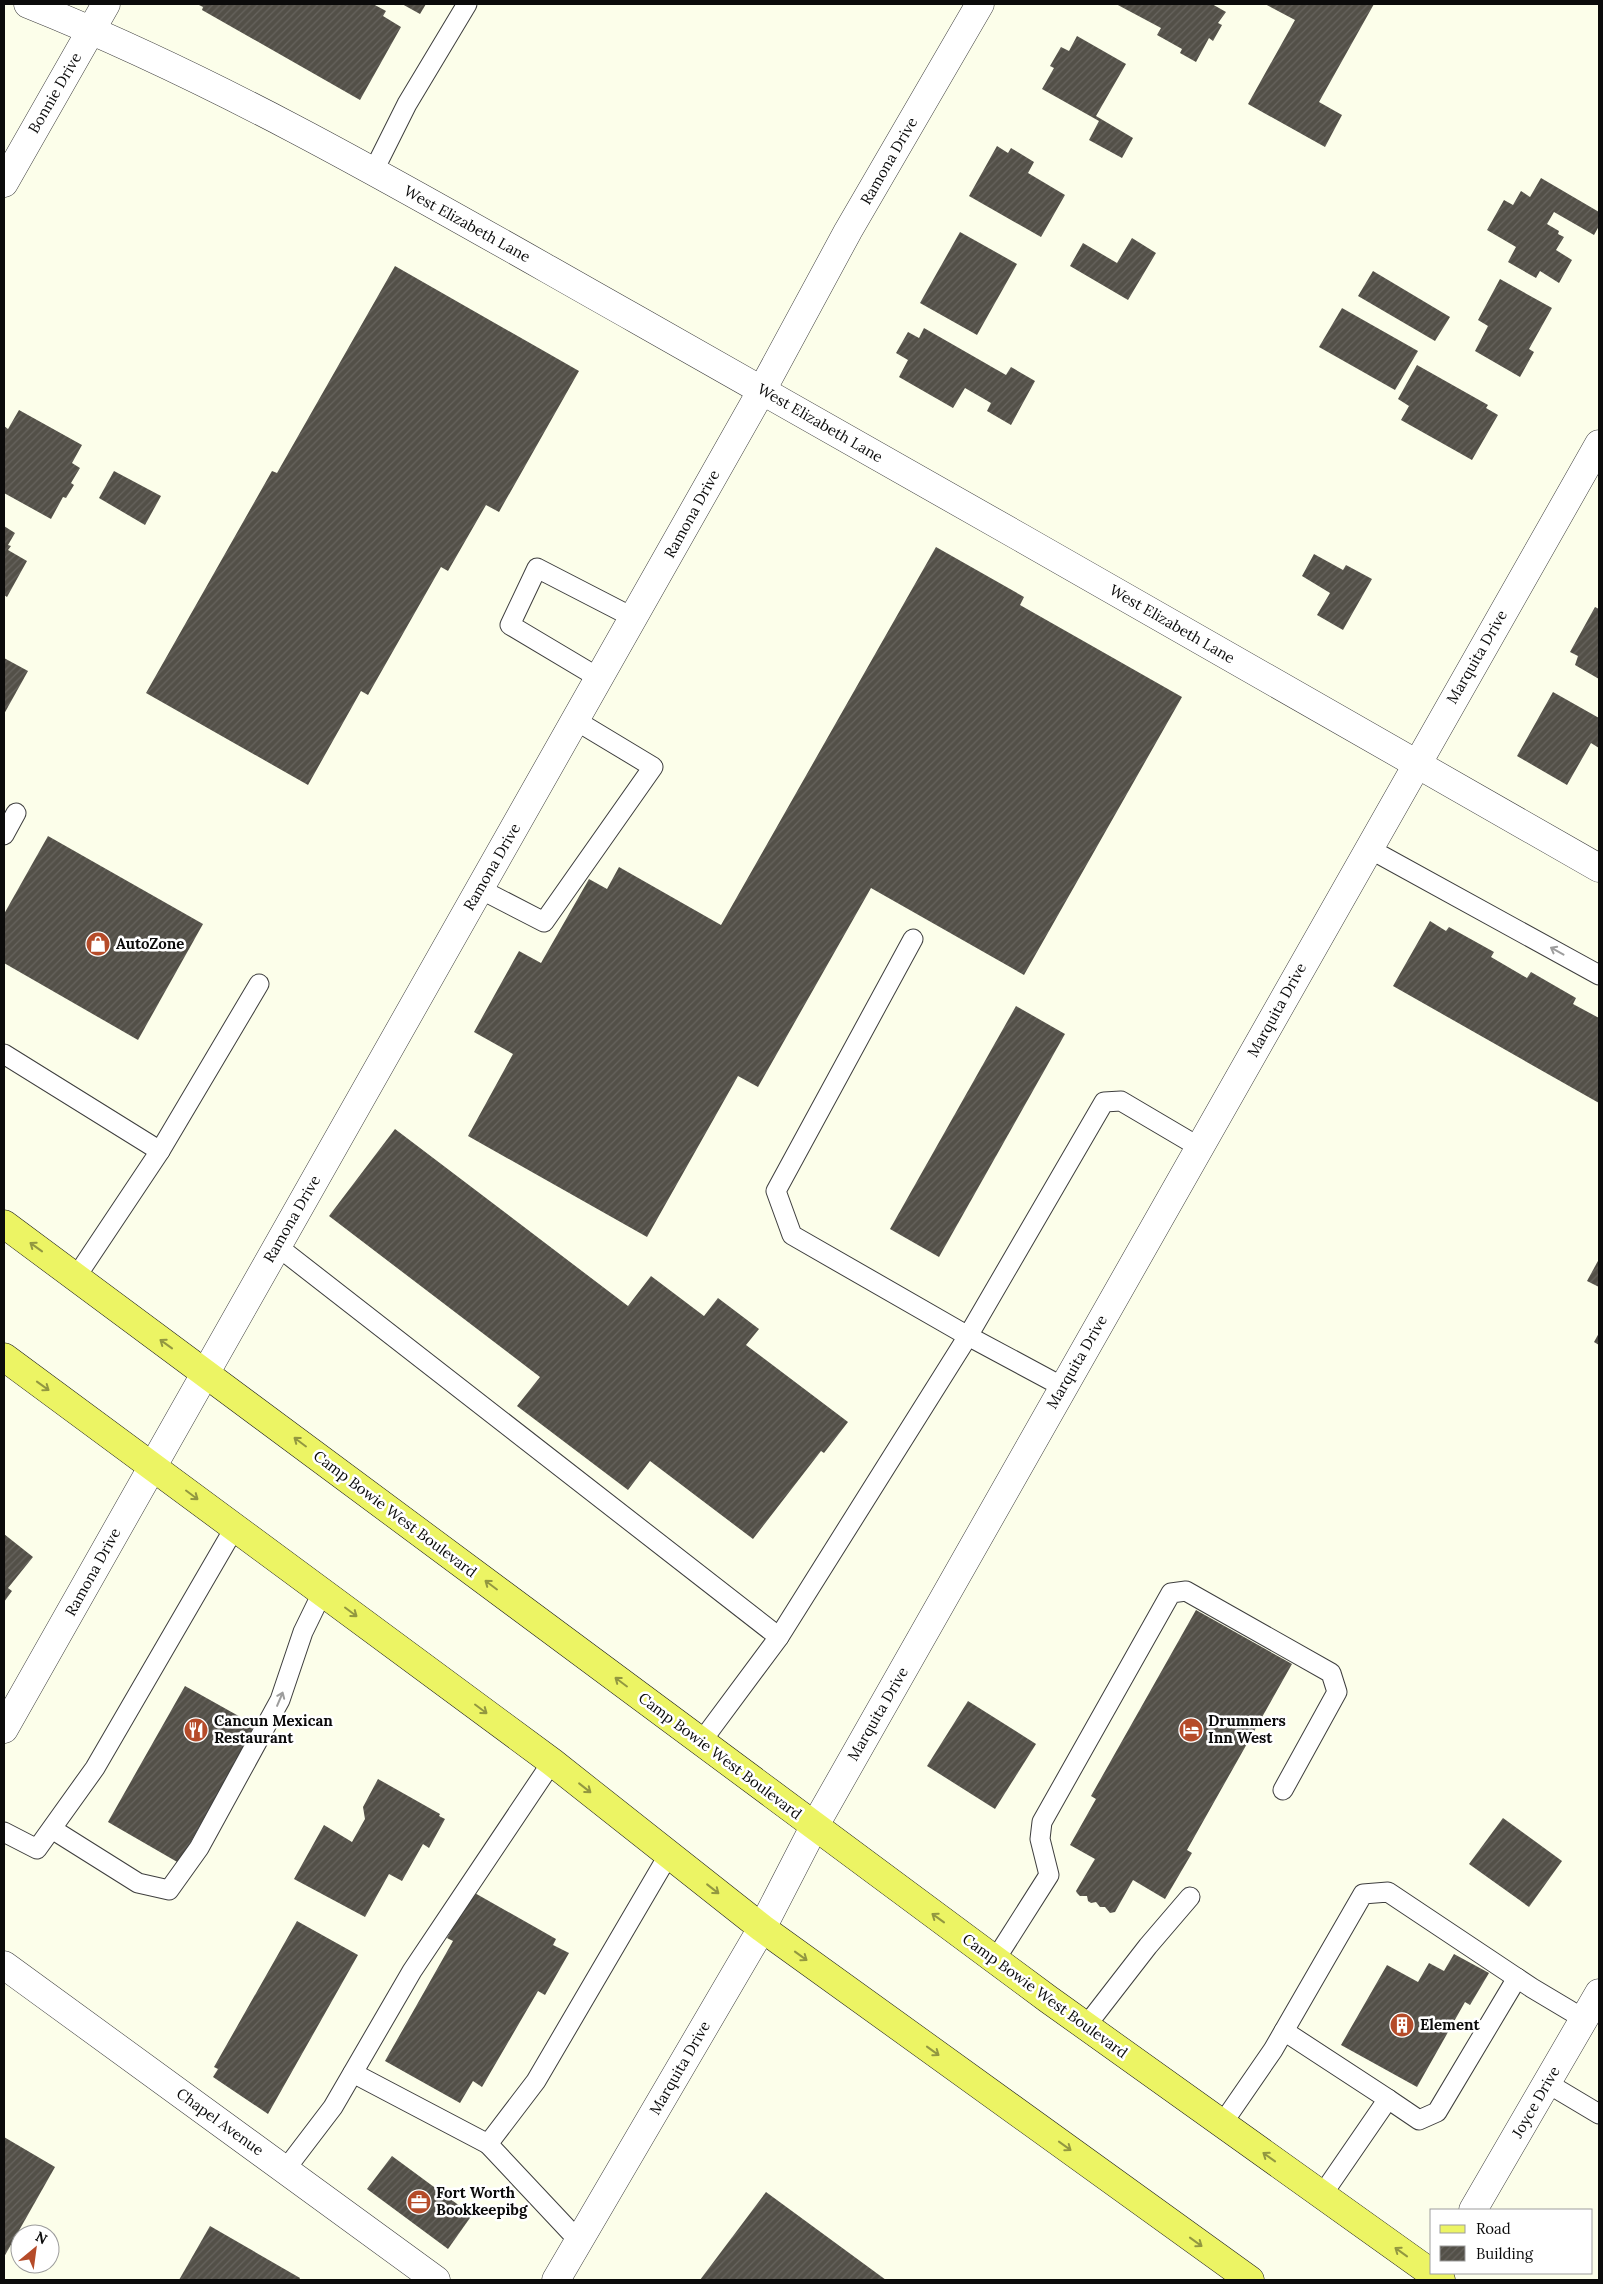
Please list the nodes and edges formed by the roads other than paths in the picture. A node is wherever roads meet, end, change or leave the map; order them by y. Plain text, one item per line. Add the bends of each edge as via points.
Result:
1 (28, 4) edge
2 (106, 4) edge
3 (467, 4) edge
4 (980, 4) edge
5 (91, 29) junction
6 (373, 172) junction
7 (4, 183) edge
8 (762, 390) junction
9 (1599, 444) edge
10 (634, 618) junction
11 (599, 678) junction
12 (576, 720) junction
13 (1416, 764) junction
14 (16, 813) dead end
15 (4, 835) edge
16 (1368, 848) junction
17 (1599, 868) edge
18 (480, 888) junction
19 (913, 939) dead end
20 (1599, 975) edge
21 (259, 984) dead end
22 (4, 1054) edge
23 (1199, 1147) junction
24 (160, 1151) junction
25 (4, 1224) edge
26 (277, 1246) junction
27 (76, 1277) junction
28 (968, 1336) junction
29 (4, 1357) edge
30 (206, 1372) junction
31 (1063, 1387) junction
32 (153, 1466) junction
33 (234, 1527) junction
34 (322, 1591) junction
35 (779, 1637) junction
36 (4, 1729) edge
37 (701, 1742) junction
38 (552, 1762) junction
39 (1283, 1790) dead end
40 (814, 1827) junction
41 (52, 1828) junction
42 (4, 1832) edge
43 (669, 1854) junction
44 (1190, 1897) dead end
45 (762, 1928) junction
46 (996, 1960) junction
47 (4, 1965) edge
48 (1517, 1978) junction
49 (1599, 1993) edge
50 (1584, 2019) junction
51 (1086, 2026) junction
52 (1284, 2031) junction
53 (353, 2073) junction
54 (1547, 2084) junction
55 (1388, 2099) junction
56 (1599, 2114) edge
57 (1222, 2124) junction
58 (488, 2144) junction
59 (285, 2170) junction
60 (1322, 2195) junction
61 (1474, 2209) edge
62 (578, 2240) junction
63 (1430, 2270) edge
64 (436, 2280) edge
65 (556, 2280) edge
66 (1250, 2280) edge

1 - 5 street, West Elizabeth Lane
2 - 5 street, Bonnie Drive
3 - 6 lane via 407,104
4 - 8 street, Ramona Drive via 848,230
5 - 6 street, West Elizabeth Lane via 297,129
5 - 7 street, Bonnie Drive
6 - 8 street, West Elizabeth Lane
8 - 10 street, Ramona Drive
8 - 13 street, West Elizabeth Lane
9 - 13 street, Marquita Drive
10 - 11 street, Ramona Drive
10 - 11 lane via 537,568 510,625
11 - 12 street, Ramona Drive
12 - 18 street, Ramona Drive
12 - 18 lane via 653,767 544,922
13 - 16 street, Marquita Drive
13 - 17 street, West Elizabeth Lane
14 - 15 lane
20 -> 16 lane
16 - 23 street, Marquita Drive
18 - 26 street, Ramona Drive
19 - 28 lane via 776,1191 792,1236
21 - 24 lane
22 - 24 lane
23 - 28 lane via 1121,1101 1104,1102
23 - 31 street, Marquita Drive
24 - 27 lane
27 -> 25 main road, Camp Bowie West Boulevard
26 - 30 street, Ramona Drive
26 - 35 lane
30 -> 27 main road, Camp Bowie West Boulevard
28 - 31 lane
28 - 35 lane
29 -> 32 main road
30 - 32 street, Ramona Drive
37 -> 30 main road, Camp Bowie West Boulevard
31 - 40 street, Marquita Drive
32 -> 33 main road
32 - 36 street, Ramona Drive
33 - 34 main road
33 - 41 lane via 95,1768
34 -> 38 main road
41 -> 34 lane via 138,1883 169,1890 200,1848 280,1700 303,1632
35 - 37 lane
37 - 40 main road, Camp Bowie West Boulevard
38 -> 43 main road
38 - 53 lane via 412,1971
39 - 46 lane via 1337,1692 1331,1673 1186,1591 1171,1593 1042,1822 1040,1839 1049,1875
40 - 45 street, Marquita Drive
46 -> 40 main road, Camp Bowie West Boulevard
41 - 42 lane via 37,1849
43 -> 45 main road
43 - 58 lane via 536,2080
44 - 51 lane
45 - 62 street, Marquita Drive
45 -> 66 main road
46 - 51 main road, Camp Bowie West Boulevard
47 - 59 street, Chapel Avenue
48 - 50 lane
48 - 52 lane via 1388,1892 1364,1894
48 - 55 lane via 1437,2112 1419,2120
49 - 50 street, Joyce Drive
50 - 54 street, Joyce Drive
51 - 57 main road, Camp Bowie West Boulevard
52 - 55 lane
52 - 57 lane
53 - 58 lane
53 - 59 lane via 333,2107
54 - 56 lane
54 - 61 street, Joyce Drive
55 - 60 lane
60 -> 57 main road, Camp Bowie West Boulevard
58 - 62 lane
59 - 64 street, Chapel Avenue
63 -> 60 main road, Camp Bowie West Boulevard
62 - 65 street, Marquita Drive

